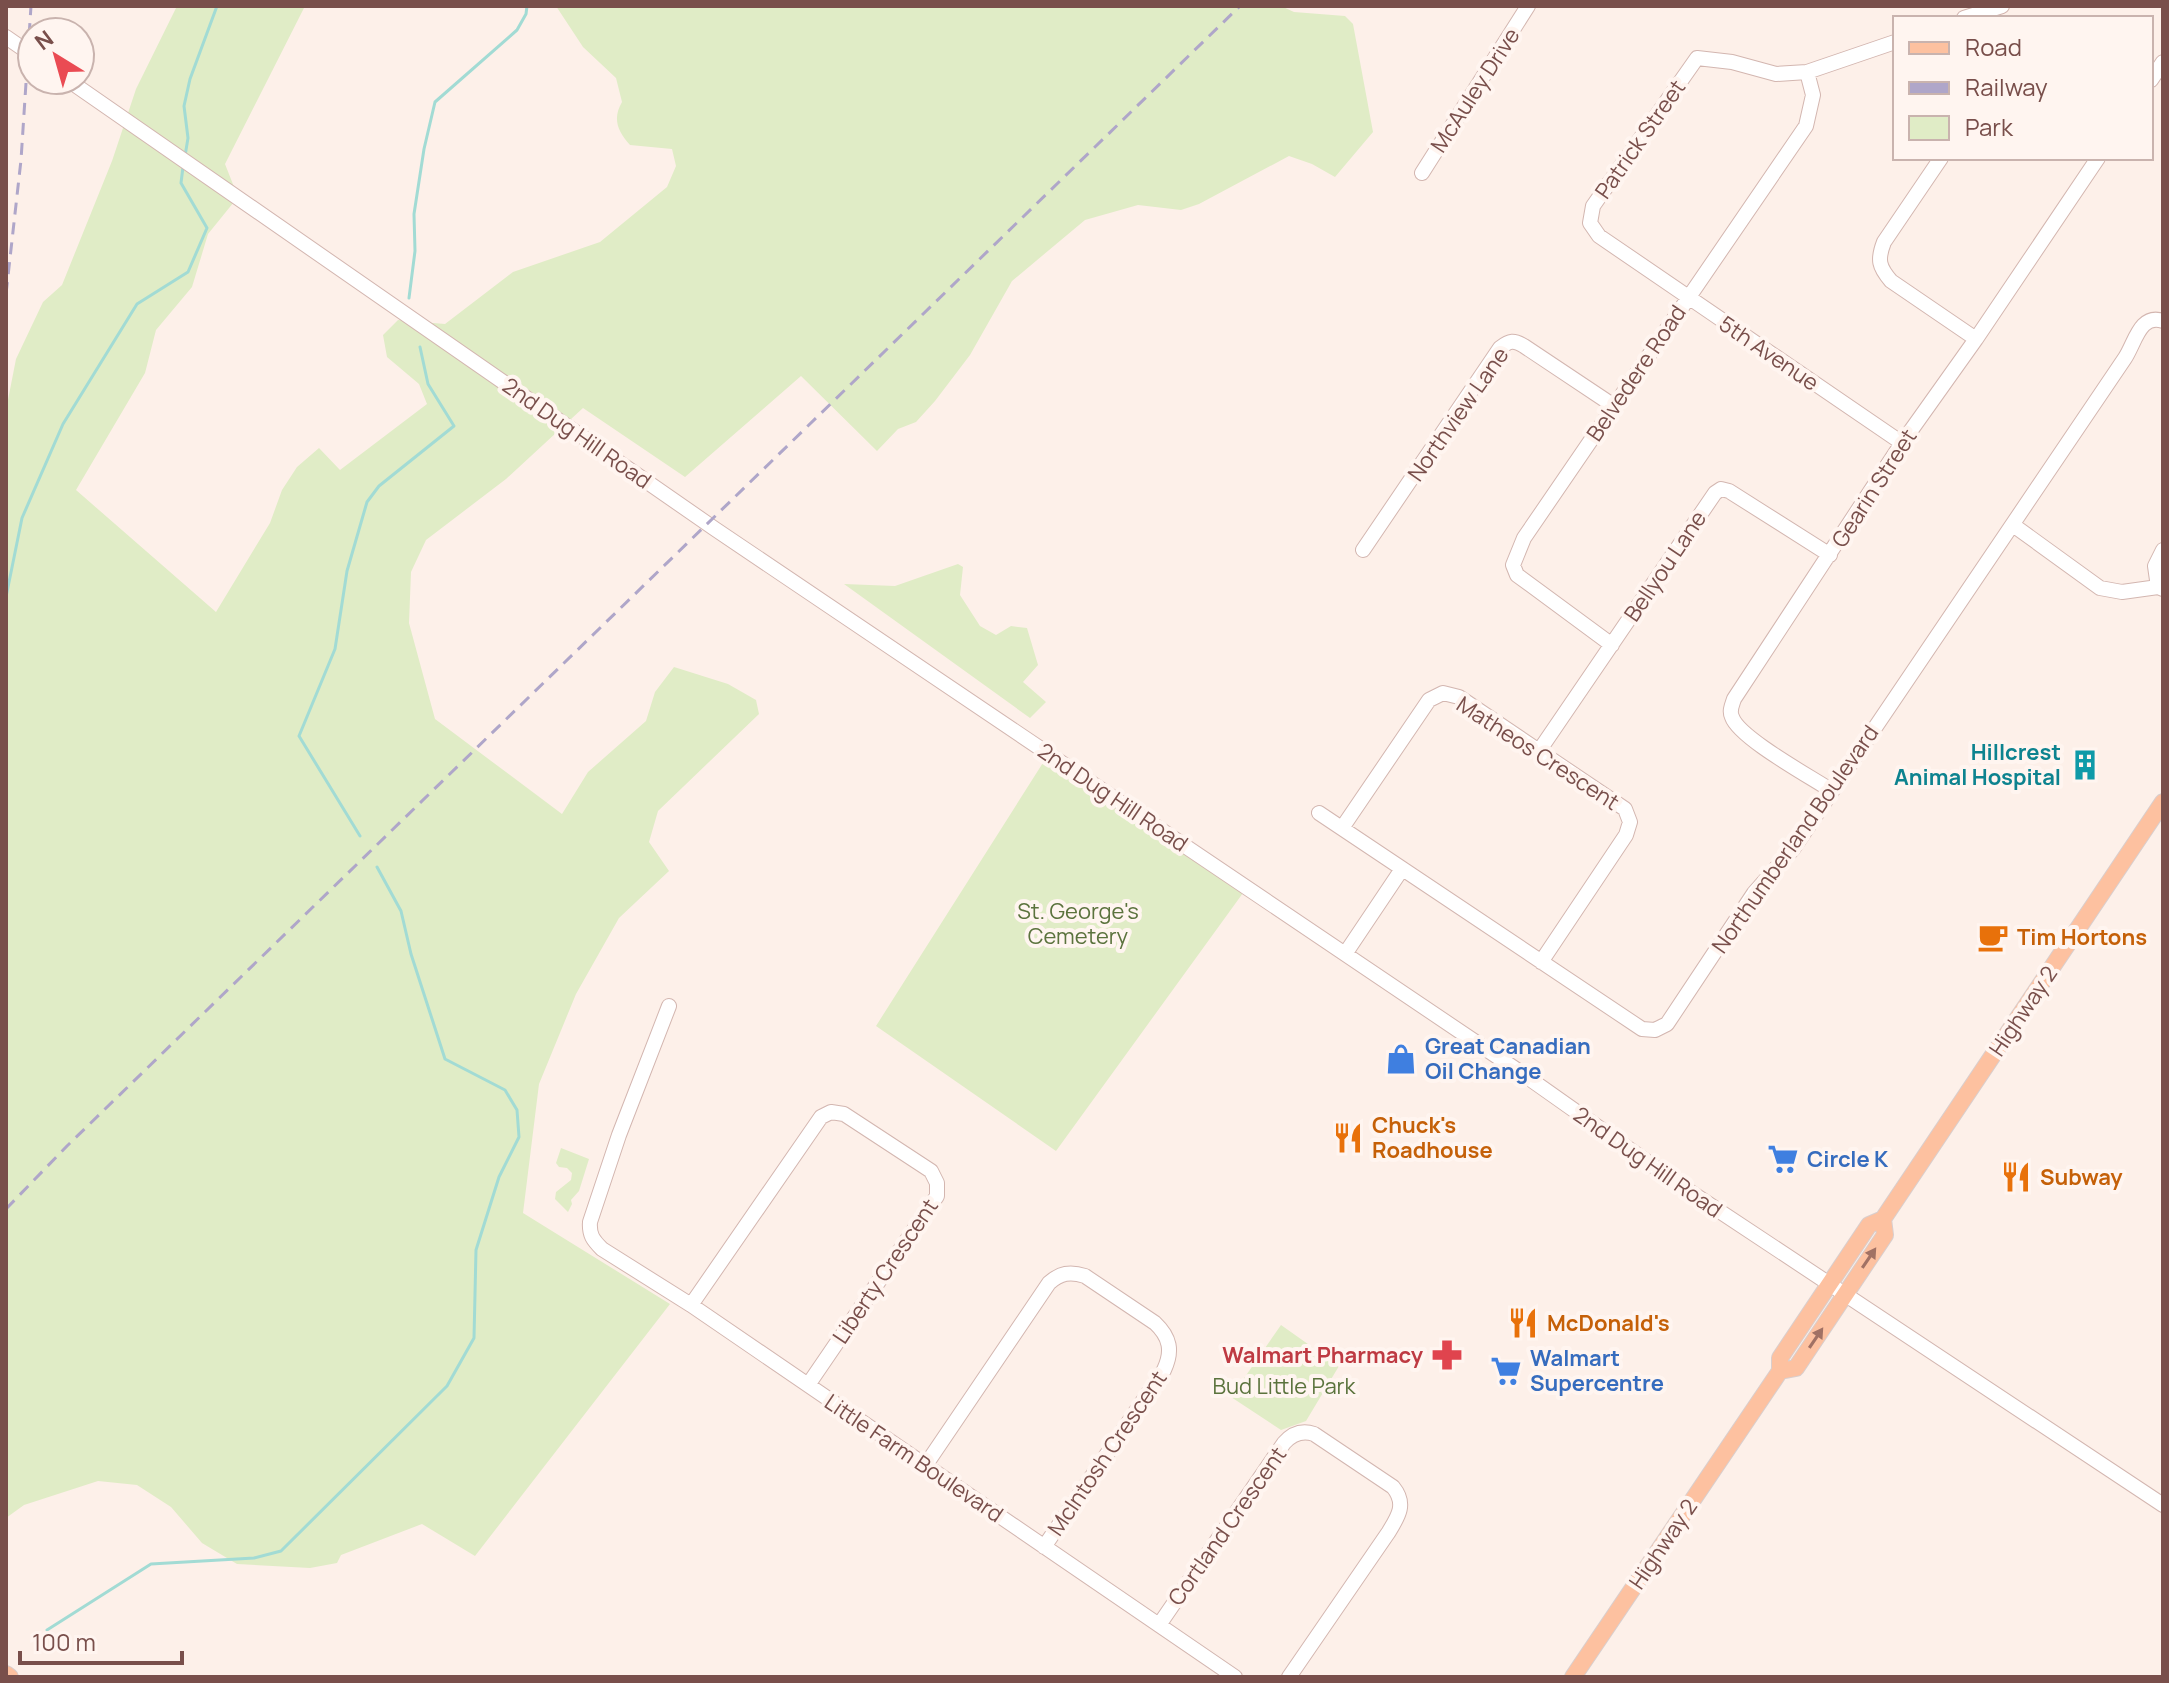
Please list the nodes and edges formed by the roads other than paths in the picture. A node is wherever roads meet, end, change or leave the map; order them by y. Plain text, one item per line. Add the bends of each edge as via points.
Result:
1 (1528, 6) edge
2 (2002, 6) edge
3 (1967, 15) edge
4 (1893, 43) edge
5 (1807, 72) junction
6 (91, 96) edge
7 (1940, 160) edge
8 (2097, 160) edge
9 (1422, 173) dead end
10 (1597, 233) joint
11 (1687, 297) junction
12 (2163, 321) edge
13 (1976, 339) junction
14 (1614, 406) junction
15 (1902, 443) junction
16 (2013, 525) junction
17 (1363, 550) dead end
18 (2163, 550) edge
19 (1830, 555) junction
20 (2161, 588) edge
21 (1612, 645) junction
22 (1539, 751) junction
23 (1832, 791) junction
24 (2163, 802) edge
25 (1319, 813) dead end
26 (1342, 828) junction
27 (1402, 869) junction
28 (1345, 954) junction
29 (1541, 962) junction
30 (669, 1006) dead end
31 (1883, 1219) junction
32 (1829, 1285) junction
33 (1844, 1295) junction
34 (691, 1305) junction
35 (1780, 1371) junction
36 (808, 1385) junction
37 (925, 1466) junction
38 (2163, 1505) edge
39 (1044, 1547) junction
40 (1159, 1625) junction
41 (1235, 1677) edge
42 (1289, 1677) edge
43 (1573, 1677) edge

1 - 9 street, McAuley Drive
2 - 3 street
4 - 5 street, Patrick Street
5 - 10 street, Patrick Street via 1776,74 1697,58 1593,206 1590,223
5 - 11 street, Belvedere Road via 1813,95 1806,126
6 - 28 street, 2nd Dug Hill Road via 705,521
7 - 13 street via 1884,242 1880,268
8 - 13 street, Gearin Street
10 - 11 street, 5th Avenue
11 - 14 street, Belvedere Road
11 - 15 street, 5th Avenue
12 - 16 street, Northumberland Boulevard via 2143,325
13 - 15 street, Gearin Street
14 - 17 street, Northview Lane via 1524,346 1508,342
14 - 21 street, Belvedere Road via 1524,538 1513,565 1526,583
15 - 19 street, Gearin Street
16 - 20 street via 2100,588
16 - 23 street, Northumberland Boulevard
18 - 20 street via 2155,566
19 - 21 street, Bellyou Lane via 1721,489
19 - 23 street, Gearin Street via 1730,708 1746,735
21 - 22 street, Bellyou Lane
22 - 26 street, Matheos Crescent via 1459,697 1443,693 1429,700
22 - 29 street, Matheos Crescent via 1625,809 1630,822
23 - 29 street, Northumberland Boulevard via 1793,849 1754,893 1667,1024 1642,1029
24 - 31 main road, Highway 2
25 - 26 street
26 - 27 street
27 - 28 street
27 - 29 street, Northumberland Boulevard
28 - 32 street, 2nd Dug Hill Road
30 - 34 street, Little Farm Boulevard via 589,1231 602,1249
31 - 32 main road, Highway 2 via 1869,1225
33 -> 31 main road, Highway 2 via 1885,1235
32 - 33 street, 2nd Dug Hill Road
32 - 35 main road, Highway 2 via 1780,1358
35 -> 33 main road, Highway 2 via 1796,1368
33 - 38 street, 2nd Dug Hill Road
34 - 36 street, Little Farm Boulevard
34 - 36 street, Liberty Crescent via 821,1117 844,1114 931,1171 937,1196
35 - 43 main road, Highway 2
36 - 37 street, Little Farm Boulevard
37 - 39 street, Little Farm Boulevard
37 - 39 street, McIntosh Crescent via 1056,1277 1085,1276 1155,1323 1168,1339 1169,1360
39 - 40 street, Little Farm Boulevard
40 - 41 street, Little Farm Boulevard
40 - 42 street, Cortland Crescent via 1284,1443 1295,1434 1314,1434 1393,1487 1401,1511

